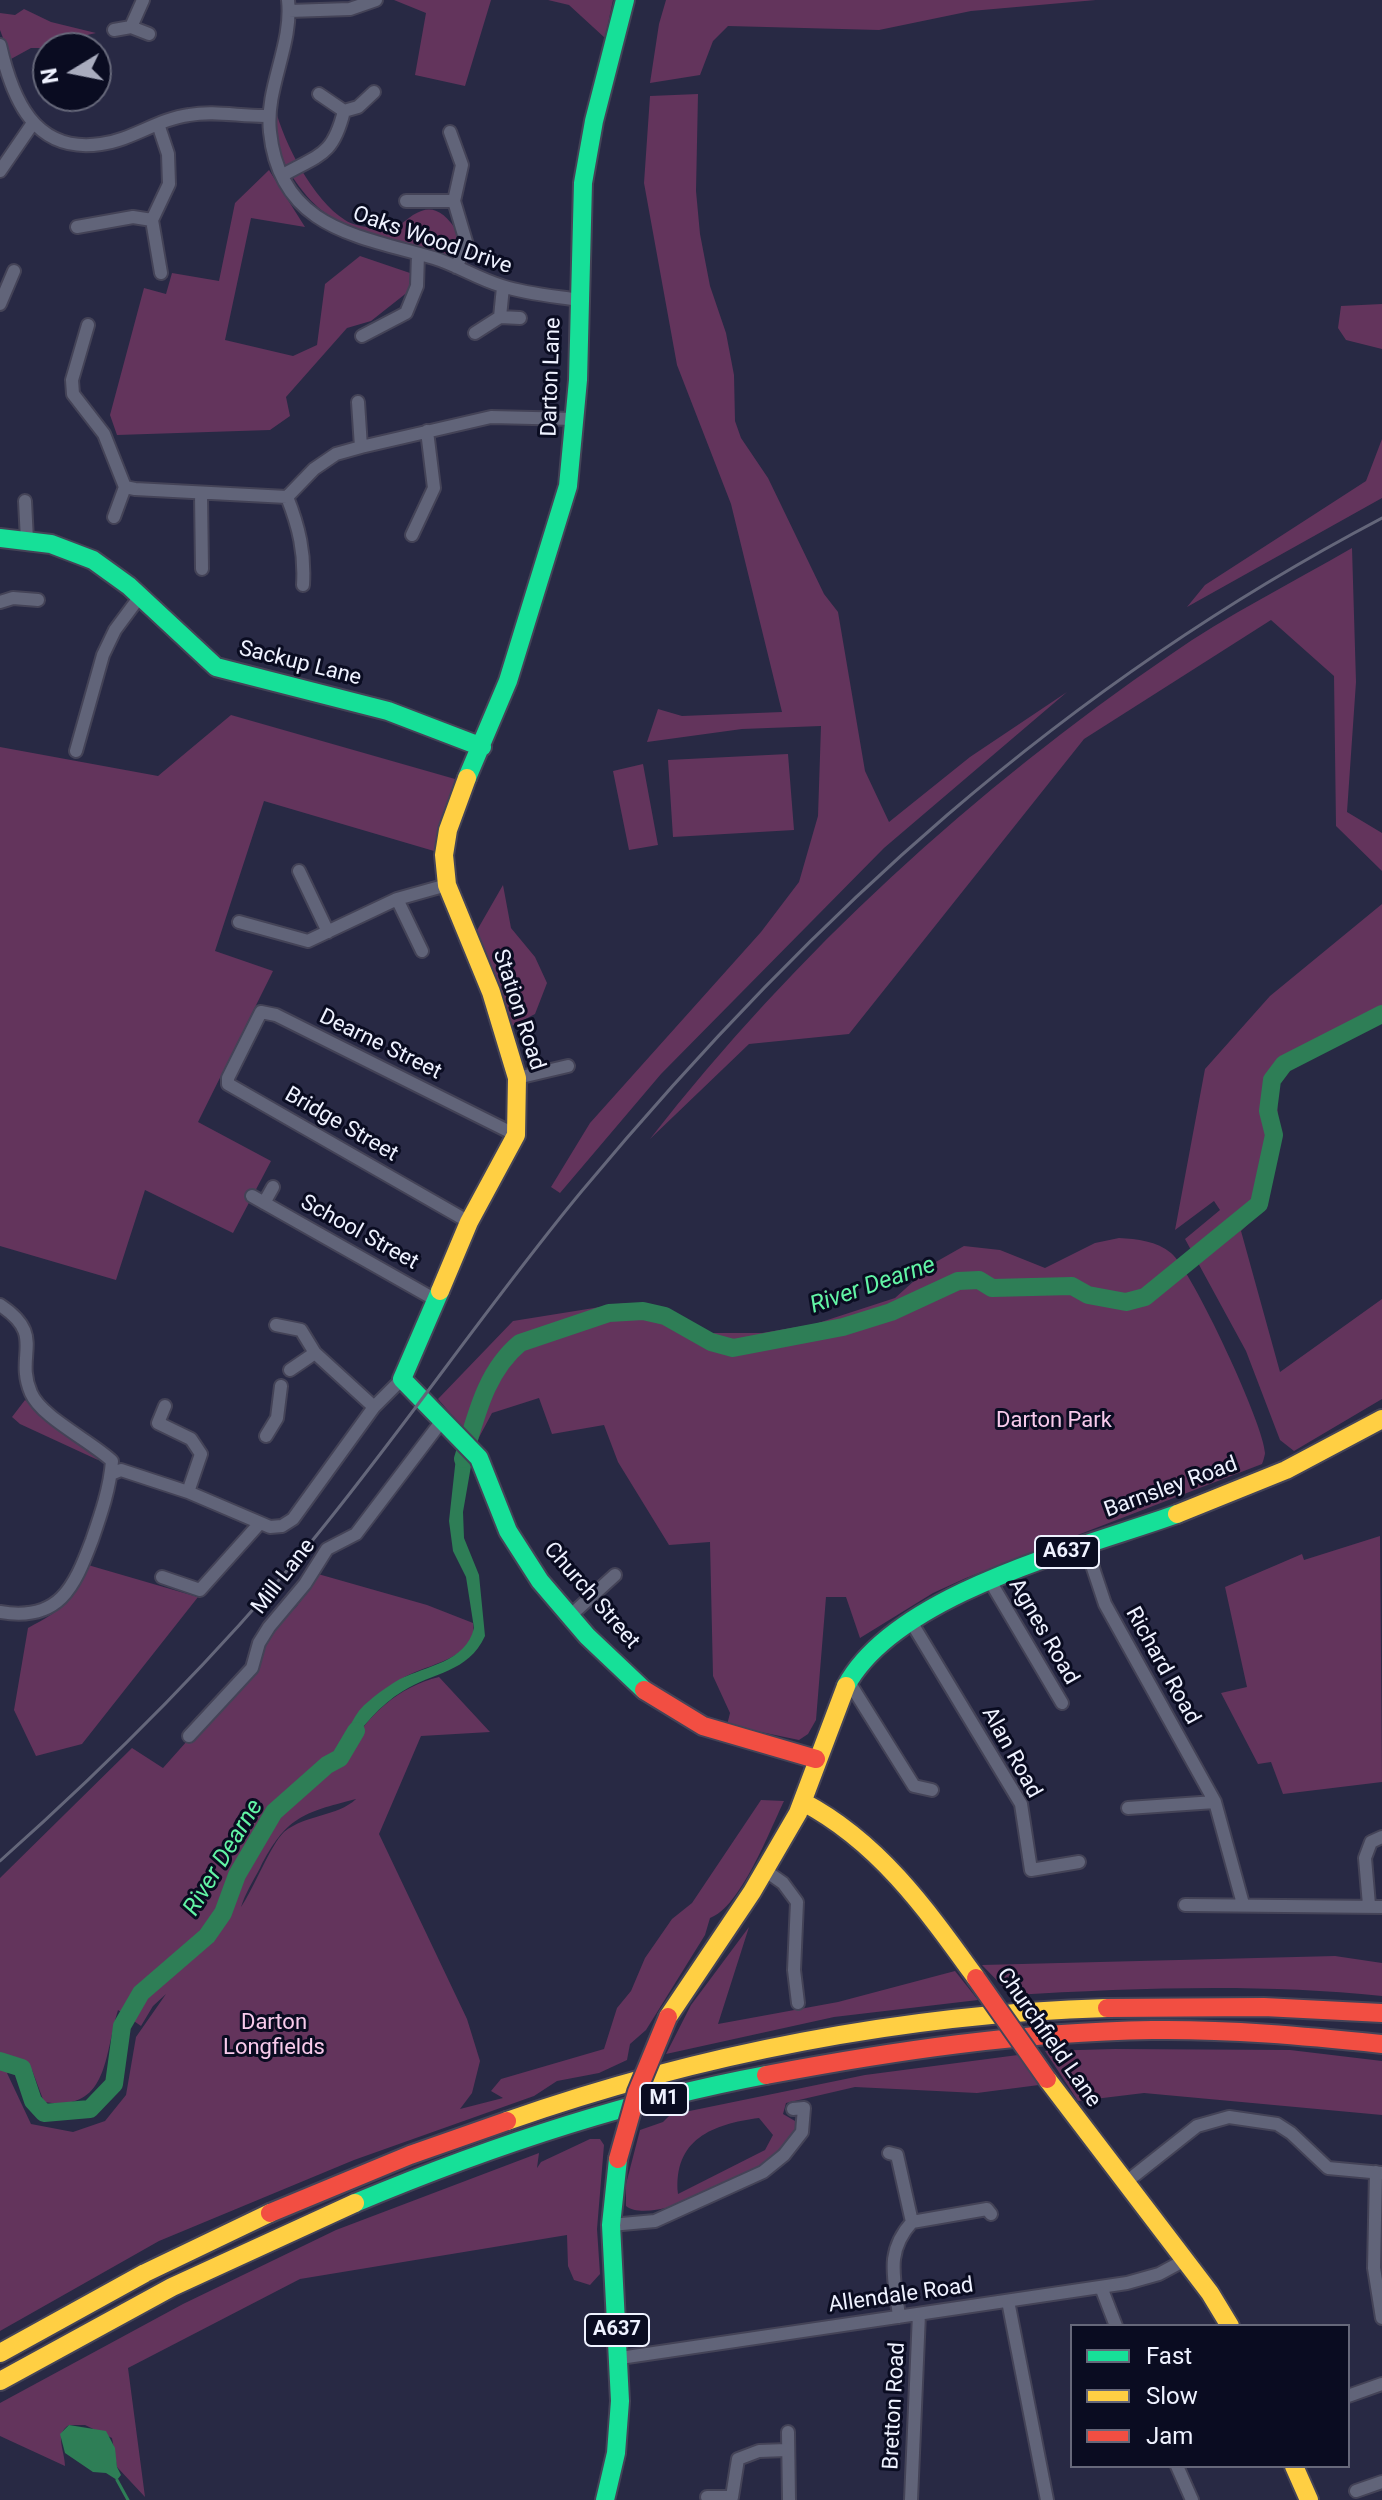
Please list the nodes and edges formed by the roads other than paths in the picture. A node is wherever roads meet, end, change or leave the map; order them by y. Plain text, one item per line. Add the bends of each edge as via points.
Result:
1 (143, 0) edge
2 (376, 0) edge
3 (625, 0) edge
4 (289, 5) edge
5 (131, 27) junction
6 (114, 30) dead end
7 (149, 34) dead end
8 (0, 45) edge
9 (374, 92) dead end
10 (319, 94) dead end
11 (344, 111) junction
12 (269, 116) junction
13 (33, 123) junction
14 (158, 124) junction
15 (450, 132) dead end
16 (0, 171) edge
17 (283, 175) junction
18 (406, 201) dead end
19 (454, 201) junction
20 (152, 220) junction
21 (77, 227) dead end
22 (418, 254) junction
23 (456, 267) junction
24 (14, 271) dead end
25 (161, 273) dead end
26 (503, 287) junction
27 (579, 300) junction
28 (0, 304) edge
29 (500, 317) junction
30 (520, 318) dead end
31 (88, 325) dead end
32 (475, 333) dead end
33 (362, 336) dead end
34 (358, 402) dead end
35 (575, 419) junction
36 (427, 431) junction
37 (361, 447) junction
38 (125, 487) junction
39 (201, 494) junction
40 (287, 497) junction
41 (25, 501) dead end
42 (114, 517) dead end
43 (412, 535) dead end
44 (0, 538) edge
45 (27, 540) junction
46 (202, 569) dead end
47 (303, 585) dead end
48 (141, 595) junction
49 (38, 600) dead end
50 (0, 602) edge
51 (482, 747) junction
52 (76, 751) dead end
53 (299, 871) dead end
54 (447, 885) junction
55 (397, 899) junction
56 (239, 922) dead end
57 (328, 932) junction
58 (422, 951) dead end
59 (244, 1048) joint
60 (568, 1066) dead end
61 (517, 1078) junction
62 (516, 1135) junction
63 (273, 1187) dead end
64 (469, 1222) junction
65 (434, 1299) junction
66 (0, 1305) edge
67 (276, 1325) dead end
68 (315, 1353) junction
69 (290, 1370) dead end
70 (402, 1379) junction
71 (281, 1386) dead end
72 (165, 1406) dead end
73 (374, 1407) junction
74 (444, 1418) junction
75 (1382, 1419) edge
76 (266, 1436) dead end
77 (111, 1474) junction
78 (188, 1492) junction
79 (260, 1523) junction
80 (1085, 1544) junction
81 (615, 1575) dead end
82 (162, 1577) dead end
83 (990, 1581) junction
84 (0, 1612) edge
85 (571, 1615) junction
86 (910, 1620) junction
87 (849, 1682) junction
88 (1062, 1703) dead end
89 (191, 1731) dead end
90 (816, 1759) junction
91 (932, 1790) dead end
92 (803, 1802) junction
93 (1215, 1802) junction
94 (1128, 1808) dead end
95 (1382, 1837) edge
96 (1079, 1862) dead end
97 (766, 1871) junction
98 (1243, 1904) junction
99 (1185, 1905) dead end
100 (1375, 1906) edge
101 (798, 2003) dead end
102 (1382, 2013) edge
103 (1382, 2044) edge
104 (793, 2109) dead end
105 (889, 2153) dead end
106 (1379, 2173) edge
107 (1125, 2183) junction
108 (991, 2214) dead end
109 (912, 2222) junction
110 (611, 2225) junction
111 (1185, 2260) junction
112 (1378, 2268) edge
113 (1101, 2287) junction
114 (1008, 2301) junction
115 (919, 2314) junction
116 (899, 2317) junction
117 (1382, 2318) edge
118 (1115, 2324) edge
119 (1229, 2324) edge
120 (0, 2353) edge
121 (620, 2358) junction
122 (0, 2381) edge
123 (1382, 2384) edge
124 (1350, 2395) edge
125 (788, 2432) dead end
126 (787, 2450) junction
127 (1178, 2468) edge
128 (1295, 2468) edge
129 (1382, 2482) edge
130 (1356, 2491) dead end
131 (707, 2497) dead end
132 (605, 2500) edge
133 (789, 2500) edge
134 (911, 2500) edge
135 (1047, 2500) edge
136 (1192, 2500) edge
137 (1309, 2500) edge

1 - 5 street
2 - 4 street via 350,9
3 - 27 main road, Darton Lane via 587,150
4 - 12 street, Oaks Wood Drive
5 - 6 street
5 - 7 street
8 - 13 street via 9,83
9 - 11 street via 358,107
10 - 11 street
11 - 17 street via 336,141 327,151
12 - 14 street via 190,114
12 - 17 street, Oaks Wood Drive
13 - 14 street via 55,139 101,145
13 - 16 street
14 - 20 street via 168,154 169,184
15 - 19 street via 462,165
17 - 22 street, Oaks Wood Drive via 297,198 329,227
18 - 19 street
19 - 23 street via 467,245
20 - 21 street via 133,217
20 - 25 street
22 - 23 street, Oaks Wood Drive
22 - 33 street via 417,286 406,313
23 - 26 street, Oaks Wood Drive
24 - 28 street
26 - 27 street, Oaks Wood Drive
26 - 29 street
27 - 35 main road, Darton Lane
29 - 30 street
29 - 32 street
31 - 38 street via 73,394 104,434
34 - 37 street
35 - 36 street via 491,417
35 - 51 main road, Darton Lane via 562,509
36 - 37 street
36 - 43 street via 434,488
37 - 40 street via 336,454
38 - 39 street
38 - 42 street
39 - 40 street
39 - 46 street
40 - 47 street via 300,529
41 - 45 street
44 - 45 main road, Sackup Lane
45 - 48 main road, Sackup Lane via 99,560
48 - 51 main road, Sackup Lane via 216,667 388,711
48 - 52 street via 103,655
49 - 50 street
51 - 54 main road, Station Road via 448,830
53 - 57 street
54 - 55 street
54 - 61 main road, Station Road via 491,992
55 - 57 street
55 - 58 street
56 - 57 street via 308,941
59 - 62 street, Dearne Street via 261,1012 276,1015
59 - 64 street, Bridge Street via 228,1084
60 - 61 street
61 - 62 main road, Station Road
62 - 64 main road, Station Road
63 - 65 street, School Street via 258,1200
64 - 65 main road, Station Road
65 - 70 main road, Station Road
66 - 77 street via 20,1319 27,1334 27,1380 35,1401 112,1461
67 - 68 street via 301,1330
68 - 69 street
68 - 73 street
70 - 73 street, Station Road
70 - 74 main road, Church Street
71 - 76 street via 277,1418
72 - 78 street via 158,1423 191,1439 201,1454
73 - 79 street, Station Road via 293,1519 275,1527
74 - 85 main road, Church Street via 488,1473 508,1530 532,1571
74 - 89 street, Mill Lane via 356,1534 327,1549 269,1627 252,1668
75 - 80 main road, Barnsley Road / A637 via 1253,1485
77 - 78 street via 121,1470
77 - 84 street via 102,1513 67,1595 47,1609
78 - 79 street
79 - 82 street via 200,1590
80 - 83 main road, Barnsley Road / A637
80 - 93 street, Richard Road via 1105,1604
81 - 85 street
83 - 86 main road, Barnsley Road / A637
83 - 88 street, Agnes Road
85 - 90 main road, Church Street via 637,1684 688,1719
86 - 87 main road, Barnsley Road / A637 via 861,1664
86 - 96 street, Alan Road via 1021,1804 1031,1870
87 - 90 main road, Barnsley Road / A637
87 - 91 street via 914,1786
90 - 92 main road, A637
92 - 97 main road, A637
92 - 107 main road, Churchfield Lane, bridge via 839,1822 922,1905
93 - 94 street
93 - 98 street, Richard Road
95 - 100 street via 1371,1842 1365,1858
97 - 101 street via 797,1902
97 - 110 main road, A637, bridge via 668,2017 637,2092 618,2159
98 - 99 street
98 - 100 street
102 - 120 main road, M1 via 1172,2006 1031,2012 813,2039 676,2070 460,2137 314,2195 166,2262
103 - 122 main road, M1 via 1305,2036 1121,2031 929,2047 757,2076 627,2108 398,2188 174,2286
104 - 110 street via 804,2108 802,2132 763,2172 655,2221
105 - 109 street via 897,2155
106 - 107 street via 1328,2168 1277,2124 1229,2117 1197,2126
106 - 112 street
107 - 111 main road, Churchfield Lane
108 - 109 street via 987,2209
109 - 116 street via 898,2237 892,2258
110 - 121 main road, A637
111 - 113 street, Allendale Road via 1159,2274
111 - 119 main road, Churchfield Lane
112 - 117 street
113 - 114 street, Allendale Road
113 - 118 street
114 - 115 street, Allendale Road
114 - 135 street
115 - 116 street, Allendale Road
115 - 134 street, Bretton Road
116 - 121 street, Allendale Road
121 - 132 main road, A637 via 616,2453
123 - 124 street
125 - 126 street
126 - 131 street via 759,2451 738,2459 732,2497
126 - 133 street
127 - 136 street
128 - 137 main road
129 - 130 street

